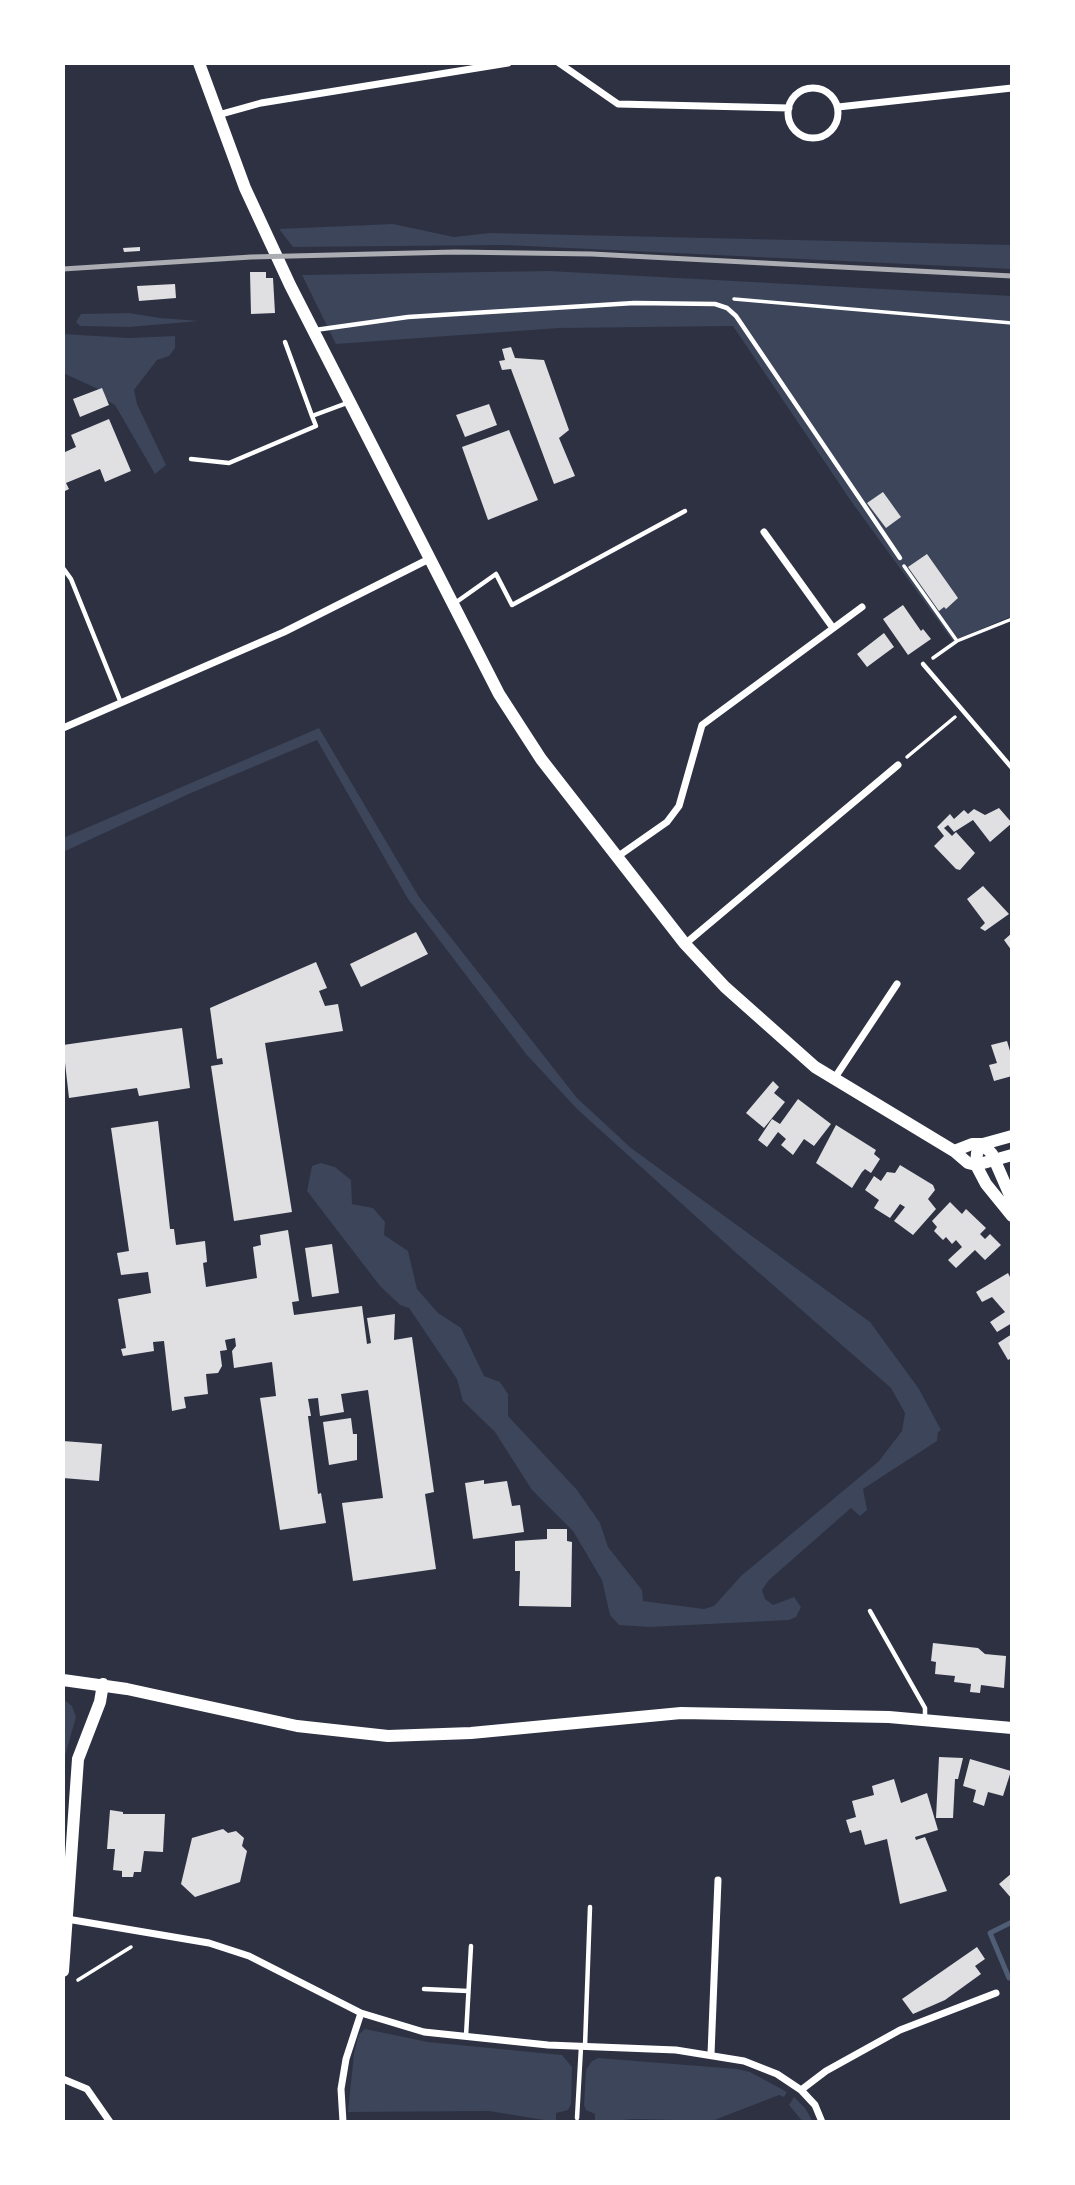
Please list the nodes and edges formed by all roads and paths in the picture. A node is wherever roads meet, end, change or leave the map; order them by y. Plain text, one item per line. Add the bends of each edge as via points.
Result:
1 (199, 63) edge
2 (508, 63) edge
3 (559, 63) edge
4 (1012, 88) edge
5 (838, 107) junction
6 (789, 108) junction
7 (218, 115) junction
8 (715, 304) junction
9 (1012, 323) edge
10 (314, 330) junction
11 (285, 342) dead end
12 (351, 402) junction
13 (312, 416) junction
14 (191, 459) dead end
15 (685, 511) dead end
16 (764, 532) dead end
17 (431, 558) junction
18 (900, 558) joint
19 (63, 568) edge
20 (453, 604) junction
21 (862, 607) dead end
22 (1012, 619) edge
23 (833, 628) junction
24 (957, 641) junction
25 (923, 664) joint
26 (122, 704) junction
27 (962, 711) junction
28 (63, 728) edge
29 (898, 765) joint
30 (1012, 768) edge
31 (617, 857) junction
32 (685, 944) junction
33 (897, 984) dead end
34 (834, 1080) junction
35 (1012, 1136) edge
36 (983, 1144) junction
37 (954, 1151) junction
38 (1012, 1155) edge
39 (996, 1162) junction
40 (976, 1165) junction
41 (1012, 1200) edge
42 (1012, 1216) edge
43 (870, 1611) dead end
44 (63, 1680) edge
45 (103, 1684) junction
46 (925, 1719) junction
47 (1012, 1728) edge
48 (718, 1880) dead end
49 (590, 1906) dead end
50 (67, 1919) junction
51 (471, 1946) dead end
52 (131, 1947) dead end
53 (63, 1971) edge
54 (78, 1980) dead end
55 (424, 1989) dead end
56 (468, 1991) junction
57 (996, 1993) dead end
58 (361, 2013) junction
59 (466, 2037) junction
60 (583, 2047) junction
61 (711, 2054) junction
62 (63, 2079) edge
63 (801, 2090) junction
64 (577, 2118) dead end
65 (110, 2122) edge
66 (343, 2122) edge
67 (822, 2122) edge

1 - 7 main road
2 - 7 street via 274,101
3 - 6 street via 618,104
4 - 5 street
5 - 6 street via 829,94 810,88 796,94
5 - 6 street via 834,127 825,135 810,138 792,126
7 - 10 main road via 257,216
8 - 9 path via 741,298
8 - 10 lane via 634,303 454,313
8 - 18 lane via 736,316
10 - 12 main road
11 - 13 lane
12 - 13 lane
12 - 17 main road
13 - 14 lane via 316,426 229,463
15 - 20 lane via 512,605 496,574
16 - 23 street
17 - 20 main road
17 - 26 street via 284,632
18 - 24 path
19 - 26 lane
20 - 31 main road via 522,732
21 - 23 street
22 - 24 path
23 - 31 street via 702,725 679,806 667,821
24 - 25 path
25 - 27 lane
26 - 28 street
27 - 29 path
27 - 30 lane
29 - 32 street
31 - 32 main road
32 - 34 main road via 725,987
33 - 34 street
34 - 37 main road
35 - 36 main road
36 - 37 main road
36 - 39 main road
36 - 40 main road
37 - 40 main road
38 - 39 main road
39 - 40 main road
39 - 41 main road
40 - 42 main road
43 - 46 lane via 925,1708
44 - 45 main road
45 - 46 main road via 297,1726 388,1736 681,1713
45 - 50 main road via 78,1759
46 - 47 main road
48 - 61 street
49 - 60 lane
50 - 53 main road
50 - 58 street via 219,1946 274,1968
51 - 56 lane
52 - 54 path
55 - 56 lane
56 - 59 lane
57 - 63 street via 900,2031 826,2071
58 - 59 street via 398,2026
58 - 66 street via 341,2089
59 - 60 street
60 - 61 street
60 - 64 lane
61 - 63 street via 761,2066
62 - 65 street via 87,2090
63 - 67 street

